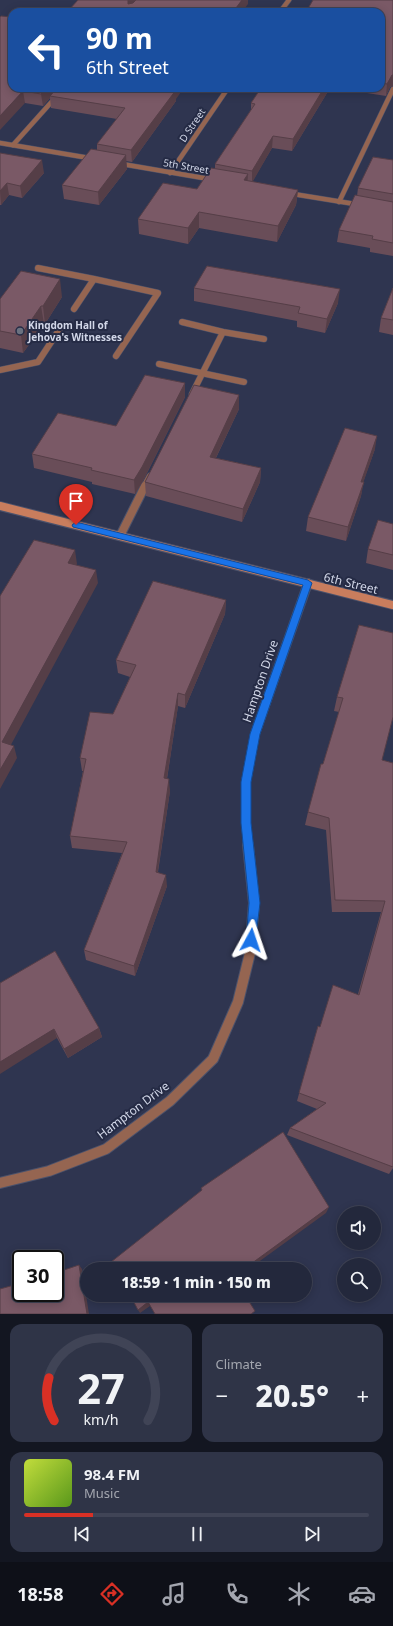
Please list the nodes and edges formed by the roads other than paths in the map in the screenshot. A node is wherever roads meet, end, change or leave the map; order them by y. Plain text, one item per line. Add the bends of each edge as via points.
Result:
1 (393, 88) edge
2 (60, 92) edge
3 (225, 92) edge
4 (0, 143) edge
5 (13, 145) junction
6 (100, 160) edge
7 (108, 162) edge
8 (170, 172) junction
9 (224, 182) edge
10 (277, 191) edge
11 (338, 202) junction
12 (370, 207) edge
13 (38, 268) dead end
14 (94, 279) junction
15 (74, 309) dead end
16 (182, 322) dead end
17 (61, 327) dead end
18 (224, 332) junction
19 (264, 339) dead end
20 (116, 356) dead end
21 (159, 364) dead end
22 (0, 370) edge
23 (203, 373) junction
24 (244, 382) dead end
25 (188, 401) edge
26 (152, 472) edge
27 (1, 508) edge
28 (120, 536) junction
29 (308, 583) junction
30 (393, 605) edge
31 (0, 1183) edge

1 - 11 street
2 - 5 street
3 - 8 street, D Street
4 - 5 street
5 - 6 street
7 - 8 street, 5th Street
8 - 9 street, 5th Street
10 - 11 street
11 - 12 street
13 - 14 street
14 - 15 street
14 - 20 street via 158,293
16 - 18 street
17 - 22 street via 38,362
18 - 19 street
18 - 23 street
21 - 23 street
23 - 24 street
23 - 25 street
26 - 28 street
27 - 28 street, 6th Street
28 - 29 street, 6th Street
29 - 30 street, 6th Street
29 - 31 street, Hampton Drive via 255,734 248,768 246,823 254,903 250,953 238,1002 213,1059 170,1101 106,1149 49,1171

